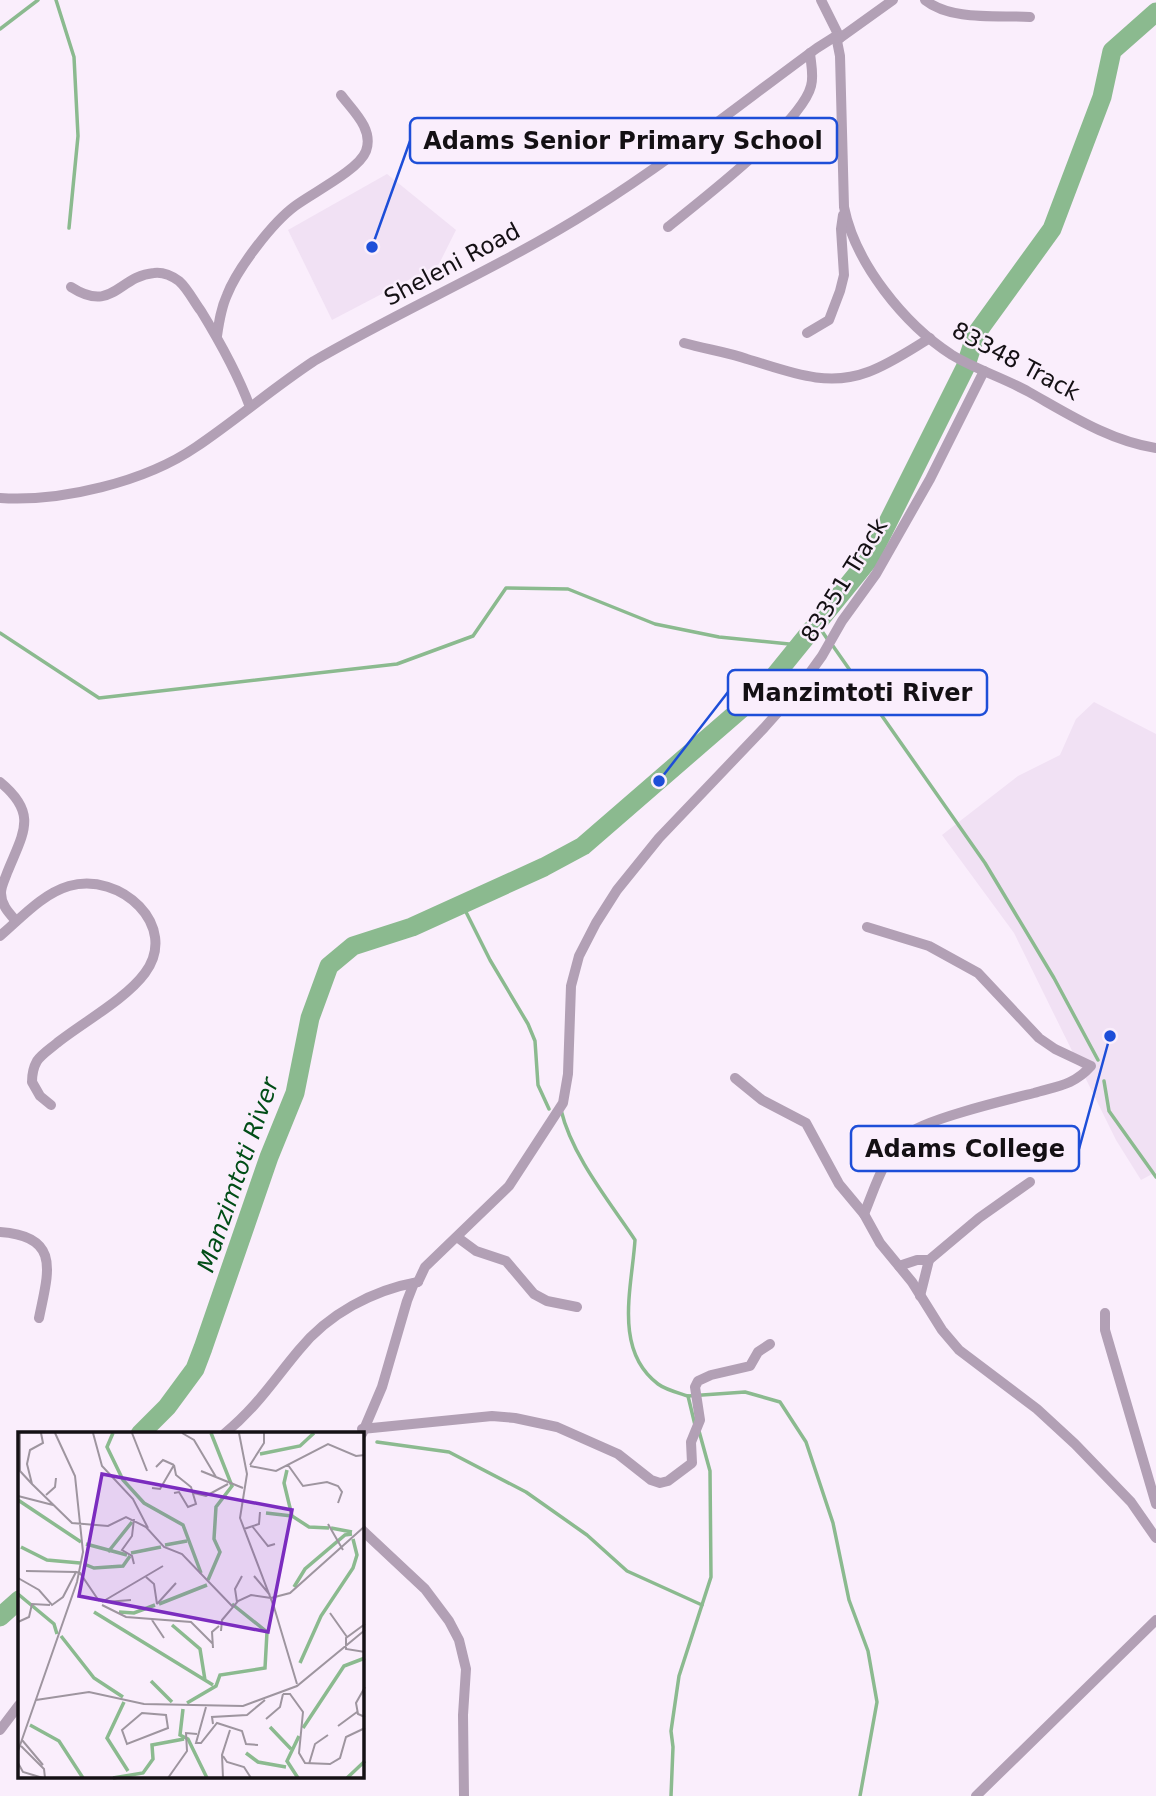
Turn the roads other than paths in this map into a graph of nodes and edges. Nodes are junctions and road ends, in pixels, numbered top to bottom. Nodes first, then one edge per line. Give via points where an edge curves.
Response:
1 (821, 0) edge
2 (893, 0) edge
3 (925, 0) edge
4 (1030, 17) dead end
5 (838, 37) junction
6 (810, 53) junction
7 (341, 95) dead end
8 (844, 206) junction
9 (668, 227) dead end
10 (71, 287) dead end
11 (807, 333) dead end
12 (217, 337) junction
13 (930, 338) junction
14 (684, 343) dead end
15 (984, 371) junction
16 (250, 407) junction
17 (1156, 448) edge
18 (0, 498) edge
19 (0, 782) edge
20 (16, 922) junction
21 (867, 927) dead end
22 (0, 936) edge
23 (734, 1078) dead end
24 (51, 1105) dead end
25 (1030, 1182) dead end
26 (864, 1214) junction
27 (0, 1232) edge
28 (457, 1237) junction
29 (929, 1259) junction
30 (899, 1266) junction
31 (418, 1282) junction
32 (920, 1296) junction
33 (577, 1307) dead end
34 (1105, 1313) dead end
35 (39, 1318) dead end
36 (770, 1344) dead end
37 (226, 1432) edge
38 (362, 1432) edge
39 (1156, 1504) edge
40 (364, 1532) edge
41 (1156, 1538) edge
42 (1156, 1620) edge
43 (18, 1706) edge
44 (0, 1730) edge
45 (464, 1796) edge
46 (976, 1796) edge

1 - 5 street, 83348 Track
2 - 5 street, Sheleni Road
3 - 4 street via 963,15
5 - 6 street, Sheleni Road
5 - 8 street, 83348 Track
6 - 9 street via 811,86 802,106
6 - 16 street, Sheleni Road via 592,210 335,349
7 - 12 street via 364,125 366,153 275,223 227,293
8 - 11 street via 842,283 829,320
8 - 13 street, 83348 Track via 865,265
10 - 12 street via 90,297 104,296 145,275 167,274 180,282
12 - 16 street
13 - 14 street via 867,373 818,379
13 - 15 street, 83348 Track
15 - 17 street, 83348 Track via 1126,442
15 - 28 street, 83351 Track via 876,574 822,656 764,728 659,838 596,923 579,956 571,986 563,1103 509,1186
16 - 18 street, Sheleni Road via 194,449 131,478 61,495
19 - 20 street via 13,792 25,818 22,842 1,892
20 - 22 street
20 - 24 street via 53,893 70,886 101,884 136,902 155,937 154,956 143,976 36,1063 32,1082
21 - 26 street via 929,946 978,974 1039,1038 1091,1066 1074,1082 913,1130 884,1164
23 - 26 street via 762,1100 806,1123 839,1184
25 - 29 street
26 - 30 street
27 - 35 street via 21,1235 45,1251
28 - 31 street, 83351 Track via 425,1267
28 - 33 street via 476,1251 506,1261 534,1294
29 - 30 street
29 - 32 street
30 - 32 street
31 - 37 street via 372,1295 343,1311 299,1349 262,1398
31 - 38 street, 83351 Track via 407,1301 382,1387
32 - 41 street via 959,1350 1075,1444 1131,1502
34 - 39 street via 1105,1330
36 - 38 street via 750,1366 698,1381 700,1420 691,1442 693,1460 665,1482 655,1482 618,1454 556,1427 515,1418 492,1416
40 - 45 street via 425,1590 459,1640 466,1669
42 - 46 street
43 - 44 street

